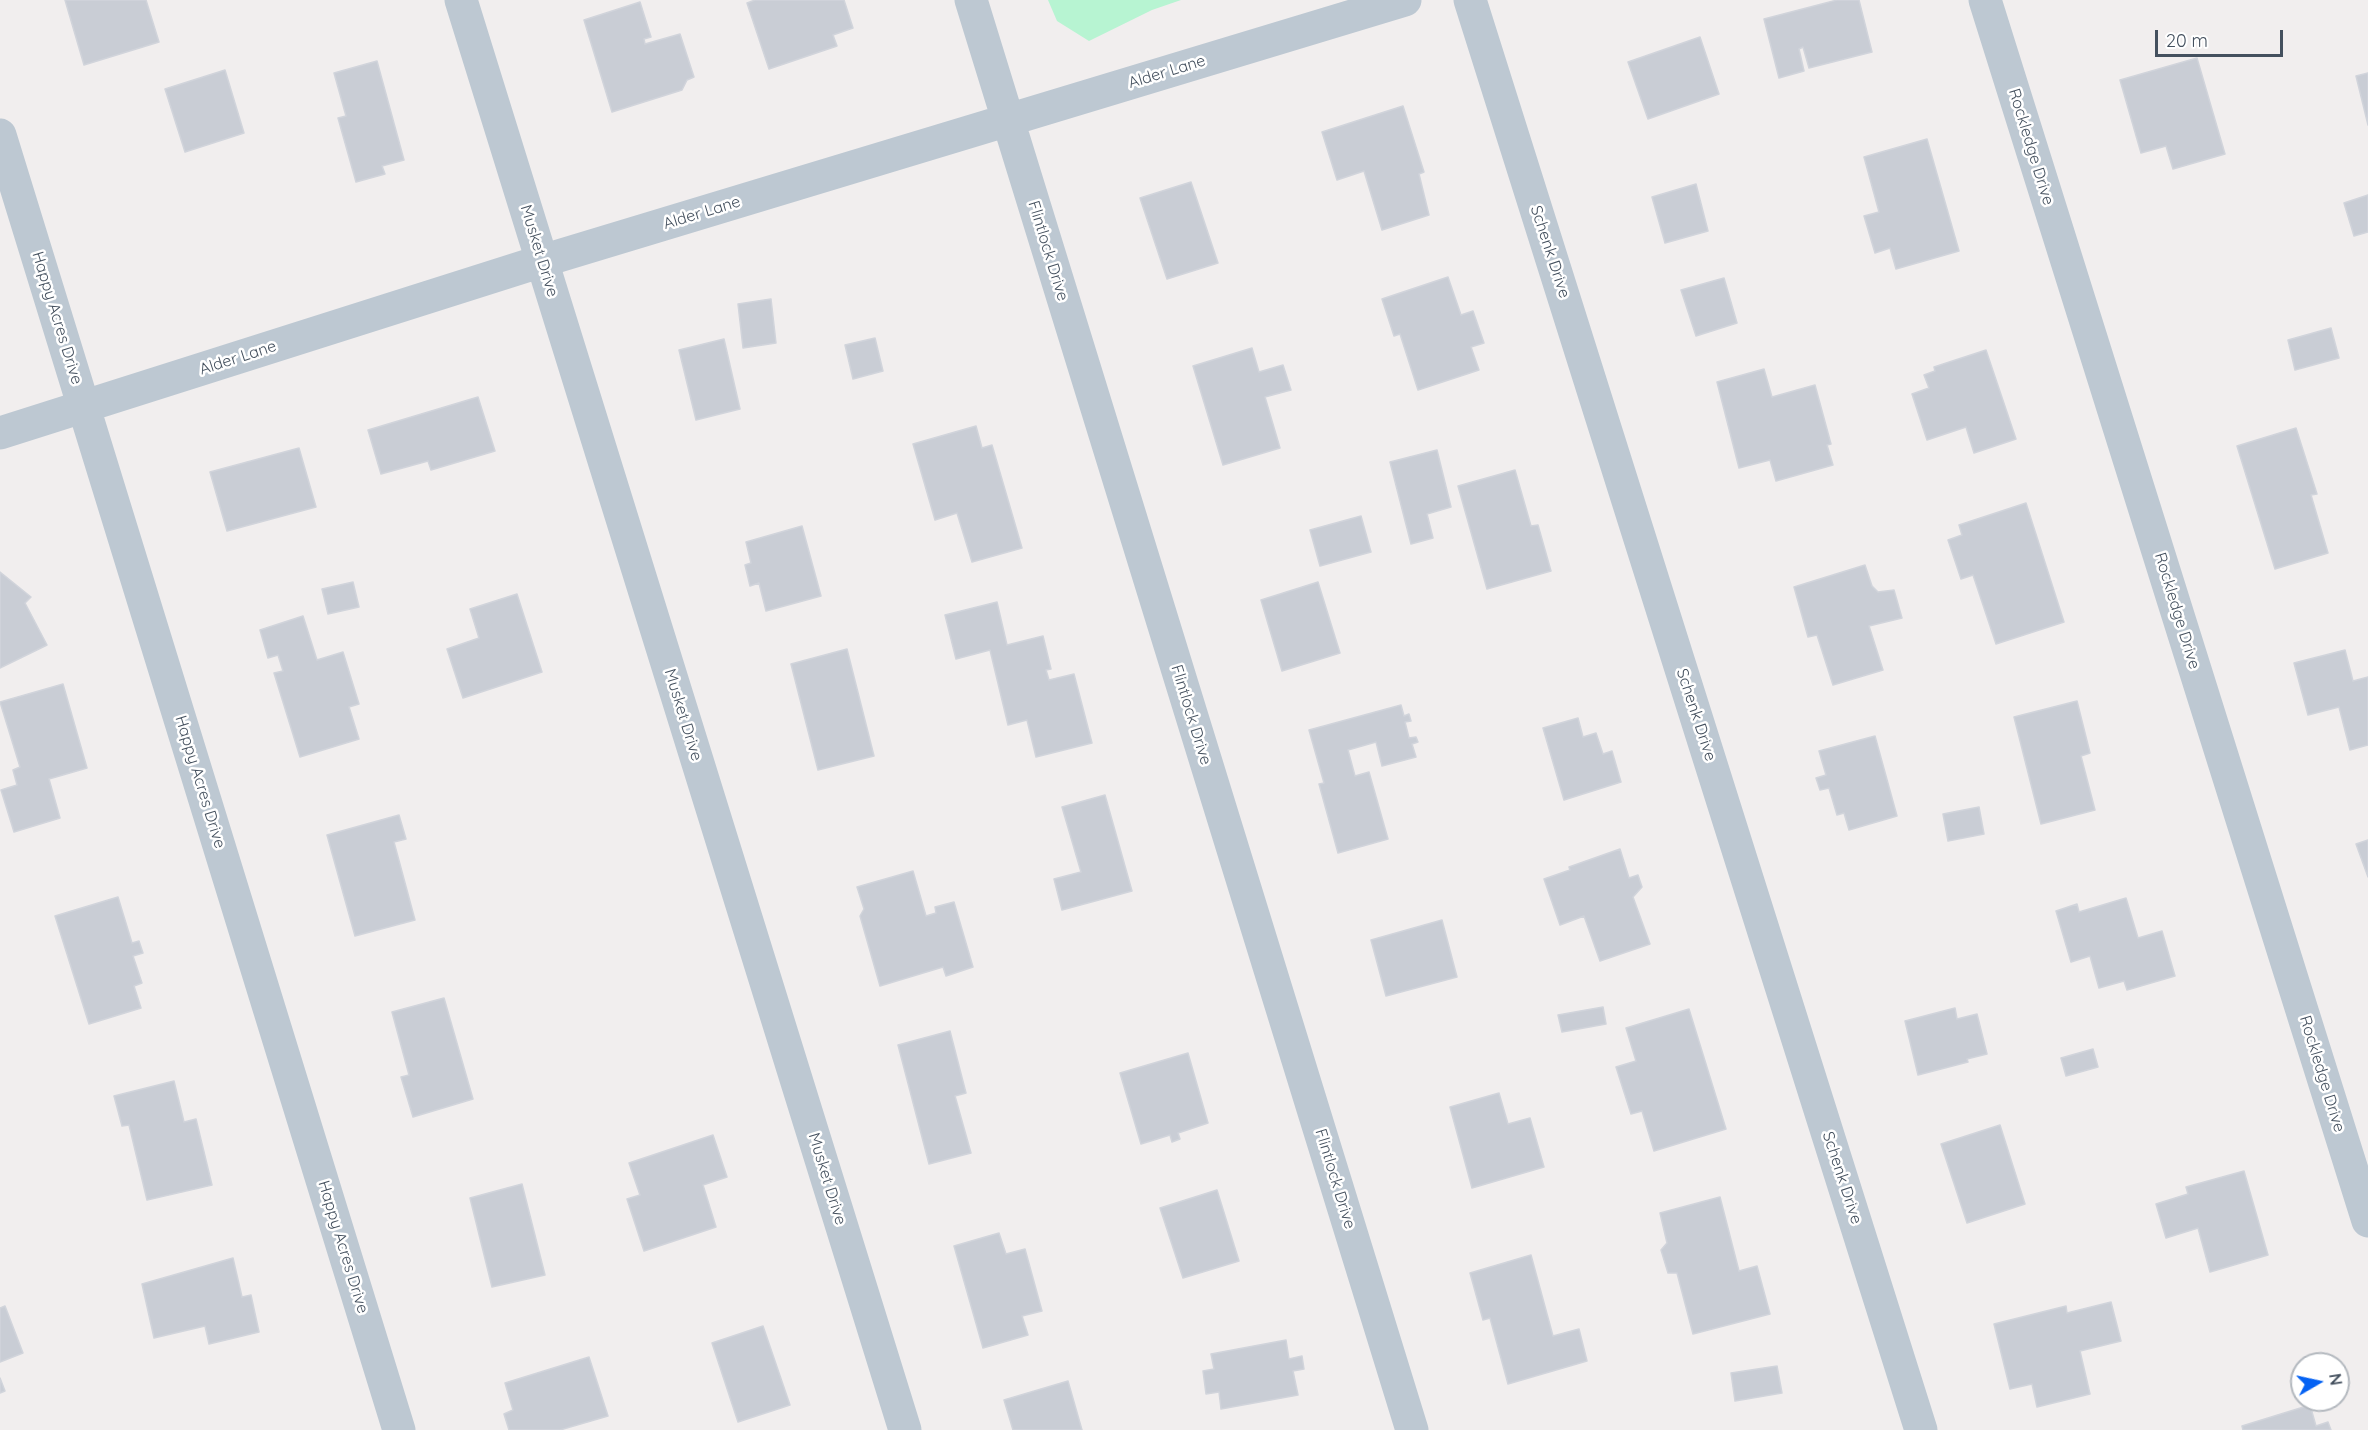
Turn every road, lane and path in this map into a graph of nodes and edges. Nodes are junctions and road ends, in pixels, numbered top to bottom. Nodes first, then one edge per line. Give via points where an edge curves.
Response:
1 (461, 0) edge
2 (970, 0) edge
3 (1406, 0) edge
4 (1470, 0) edge
5 (1985, 0) edge
6 (1007, 121) junction
7 (0, 135) edge
8 (542, 261) junction
9 (85, 407) junction
10 (0, 433) edge
11 (2368, 1221) edge
12 (399, 1430) edge
13 (905, 1430) edge
14 (1412, 1430) edge
15 (1922, 1430) edge

1 - 8 street, Musket Drive
2 - 6 street, Flintlock Drive
3 - 6 street, Alder Lane
4 - 15 street, Schenk Drive
5 - 11 street, Rockledge Drive
6 - 8 street, Alder Lane
6 - 14 street, Flintlock Drive
7 - 9 street, Happy Acres Drive
8 - 9 street, Alder Lane
8 - 13 street, Musket Drive
9 - 10 street, Alder Lane
9 - 12 street, Happy Acres Drive

